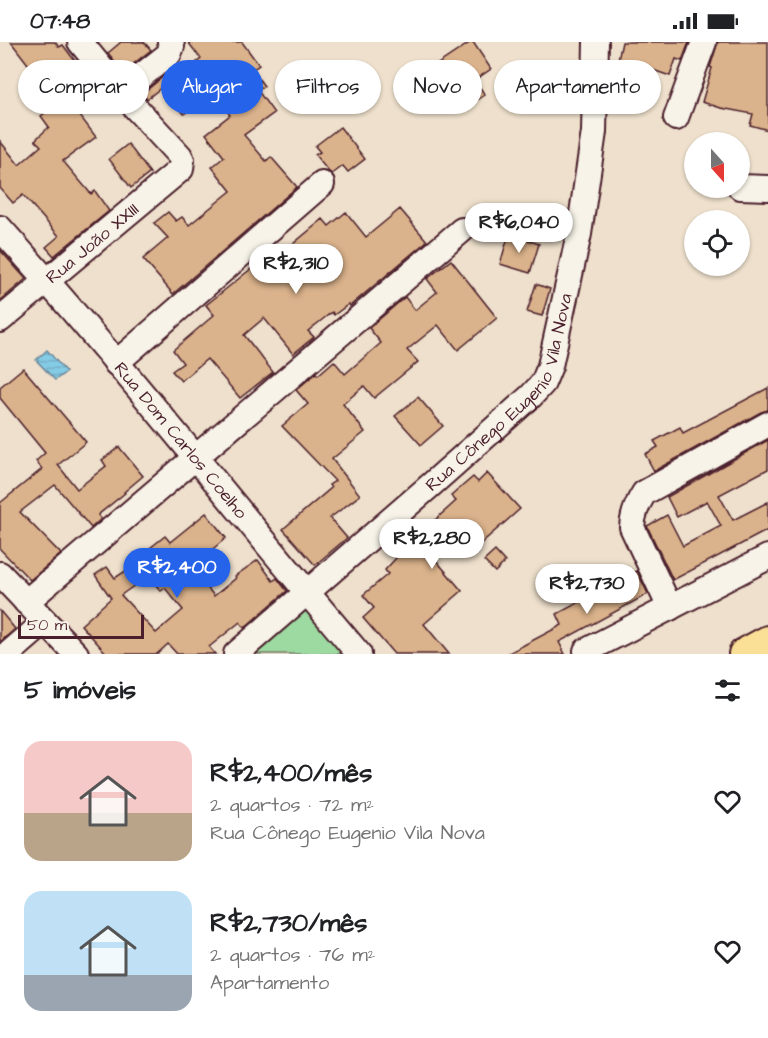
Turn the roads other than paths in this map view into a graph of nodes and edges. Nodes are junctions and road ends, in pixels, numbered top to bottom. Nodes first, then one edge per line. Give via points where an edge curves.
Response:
1 (80, 42) edge
2 (170, 42) edge
3 (596, 42) edge
4 (704, 42) edge
5 (95, 60) edge
6 (149, 70) edge
7 (141, 114) edge
8 (676, 118) dead end
9 (322, 184) dead end
10 (750, 187) edge
11 (768, 188) edge
12 (0, 228) edge
13 (462, 230) dead end
14 (46, 280) junction
15 (0, 320) edge
16 (116, 363) junction
17 (768, 424) edge
18 (196, 457) junction
19 (768, 557) edge
20 (2, 579) edge
21 (307, 592) junction
22 (26, 602) junction
23 (670, 608) junction
24 (45, 622) junction
25 (768, 641) edge
26 (585, 651) dead end
27 (8, 654) edge
28 (76, 654) edge
29 (236, 654) edge
30 (360, 654) edge
31 (744, 654) edge

1 - 5 street
2 - 6 street via 169,54
3 - 21 street, Rua Cônego Eugenio Vila Nova via 594,132 580,223 550,366 543,382
4 - 8 street
7 - 14 street, Rua João XXIII via 180,156 181,169
9 - 16 street
10 - 11 street
12 - 14 street, Rua Dom Carlos Coelho
13 - 18 street
14 - 15 street, Rua João XXIII
14 - 16 street, Rua Dom Carlos Coelho
16 - 18 street, Rua Dom Carlos Coelho
17 - 23 street via 644,493 637,504 632,527
18 - 21 street, Rua Dom Carlos Coelho
18 - 22 street
19 - 23 street
20 - 22 street
21 - 29 street, Rua Cônego Eugenio Vila Nova
21 - 30 street, Rua Dom Carlos Coelho
22 - 24 street
23 - 26 street
24 - 27 street
24 - 28 street
25 - 31 main road

